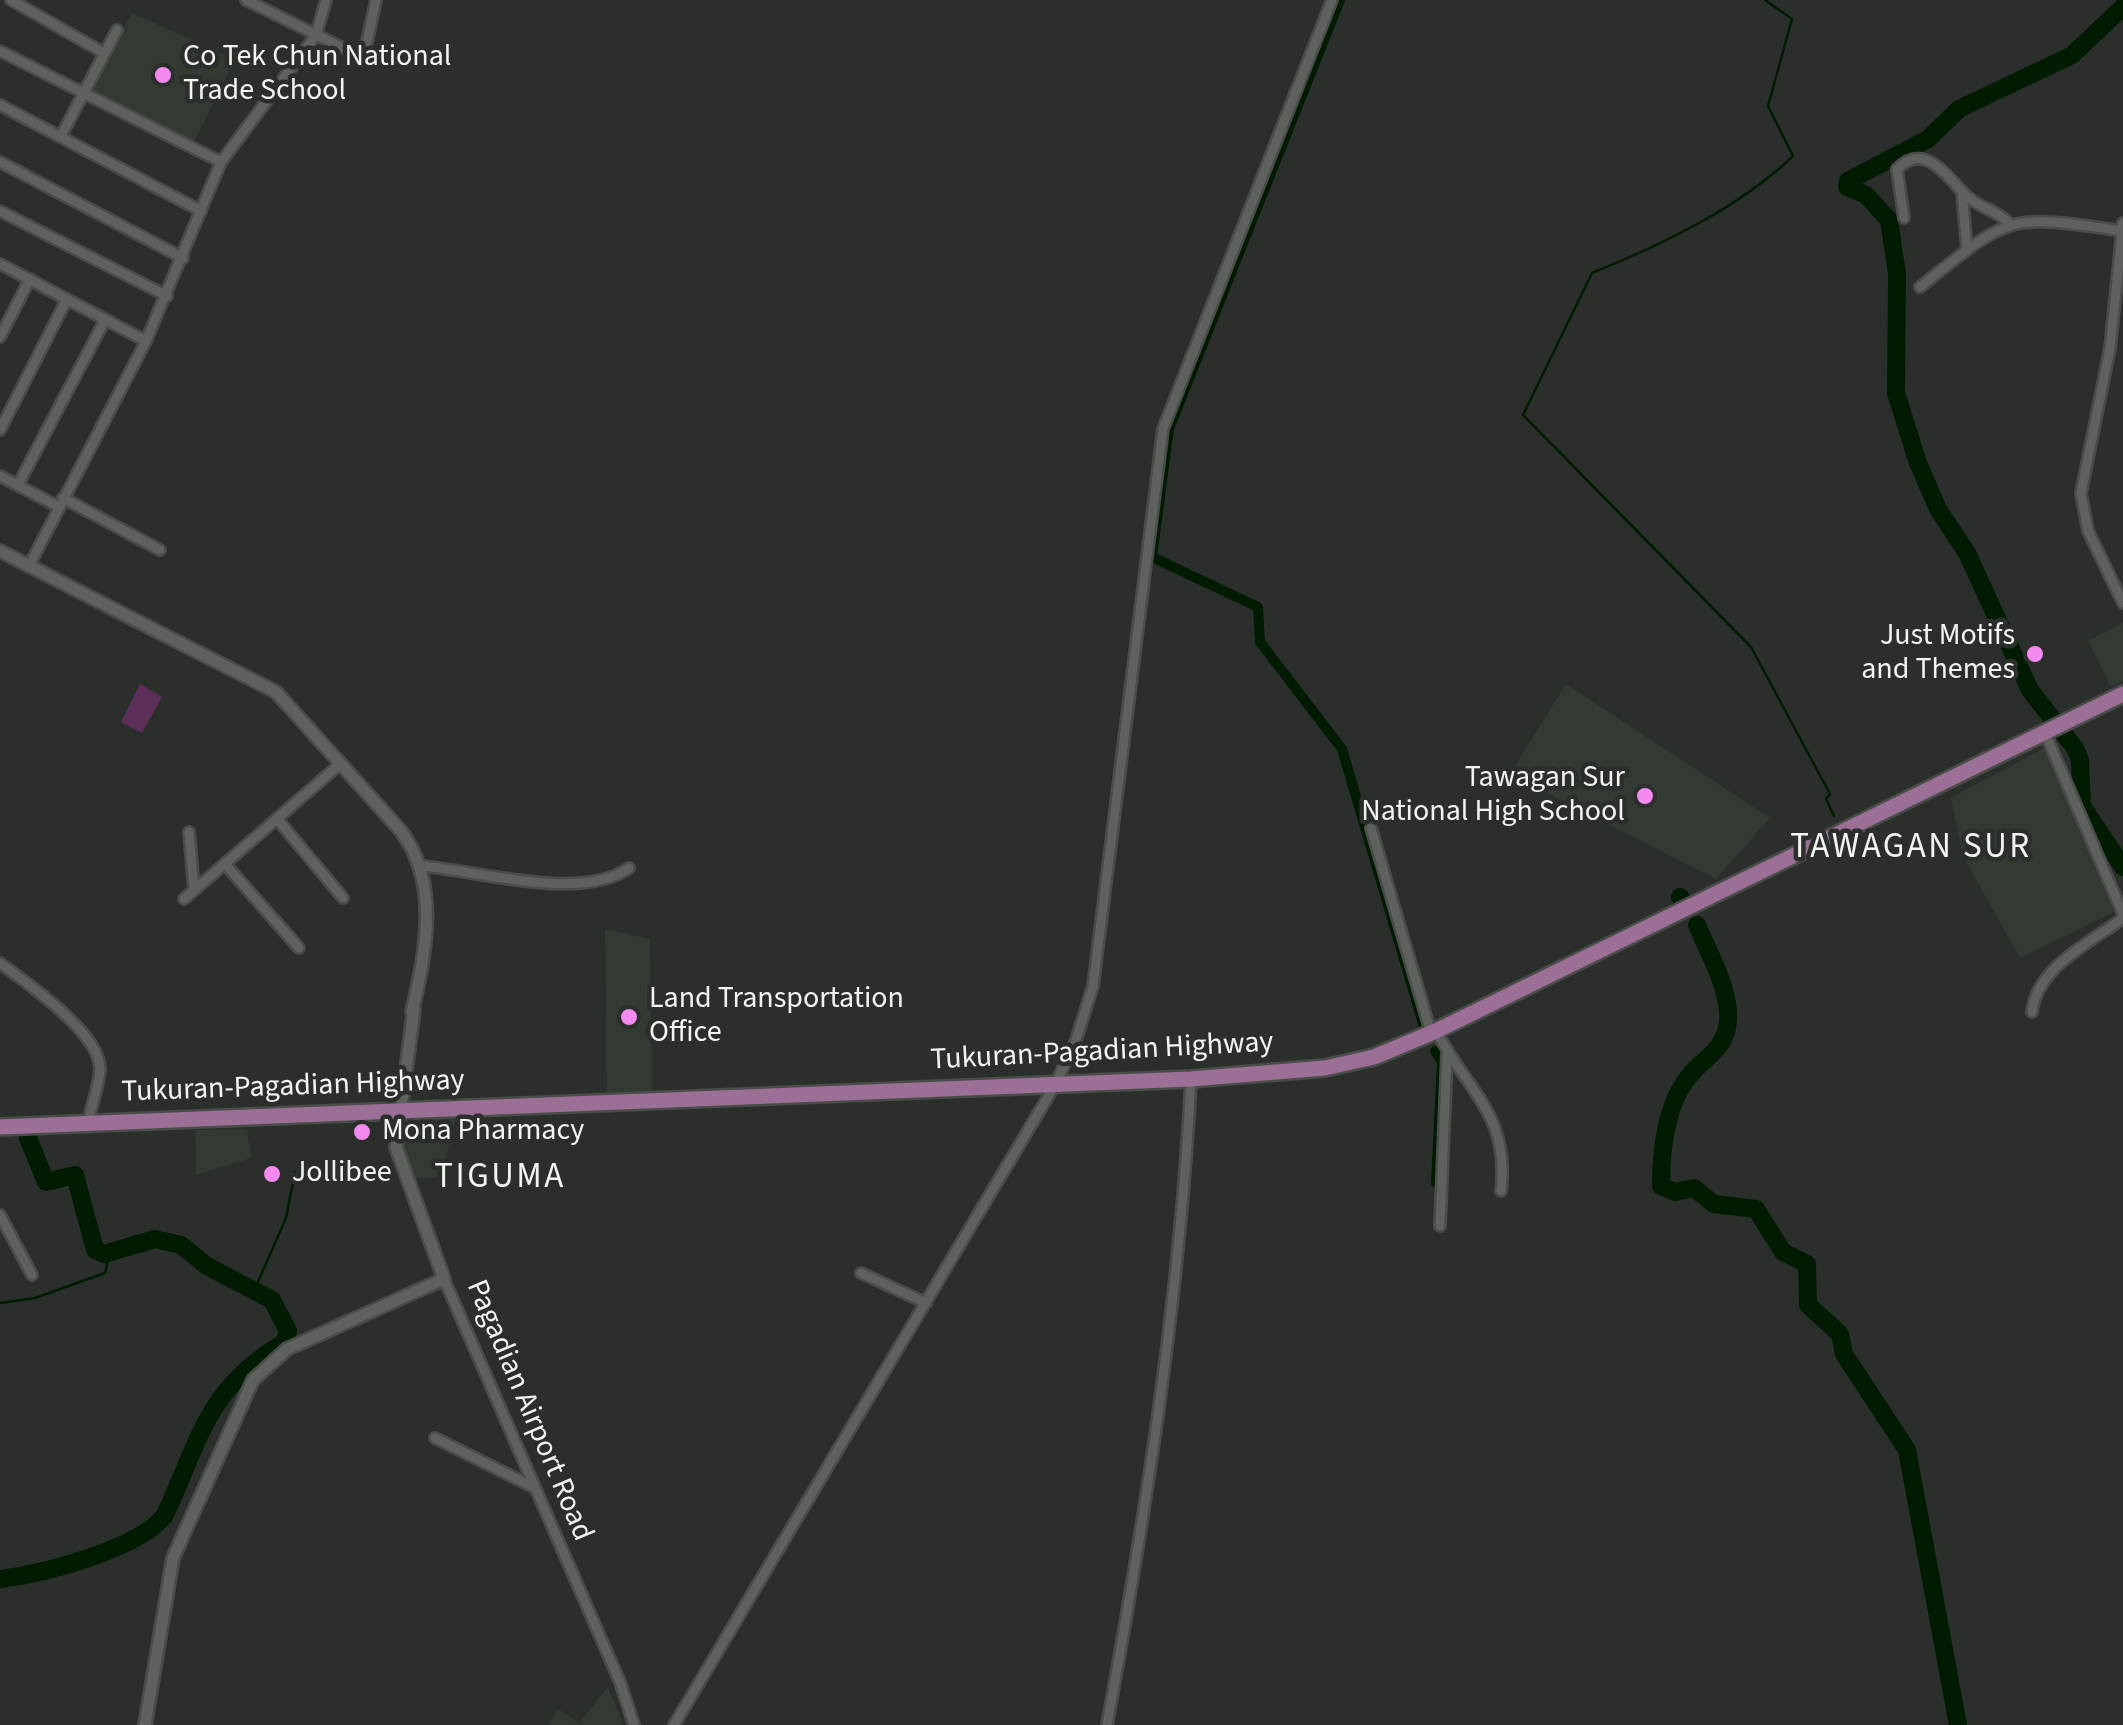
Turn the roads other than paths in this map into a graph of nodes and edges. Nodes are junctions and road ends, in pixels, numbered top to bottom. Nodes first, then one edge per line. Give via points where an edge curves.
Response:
1 (11, 0) edge
2 (280, 0) edge
3 (326, 0) edge
4 (376, 0) edge
5 (1332, 0) edge
6 (251, 1) edge
7 (277, 14) junction
8 (117, 30) dead end
9 (316, 35) junction
10 (0, 51) edge
11 (104, 53) junction
12 (84, 94) junction
13 (0, 105) edge
14 (60, 136) junction
15 (0, 162) edge
16 (221, 162) junction
17 (1962, 191) junction
18 (0, 210) edge
19 (201, 210) junction
20 (1904, 218) dead end
21 (2009, 223) junction
22 (2123, 227) edge
23 (1967, 249) junction
24 (184, 258) junction
25 (0, 264) edge
26 (2121, 270) edge
27 (30, 279) junction
28 (1920, 287) dead end
29 (167, 296) junction
30 (67, 299) junction
31 (105, 320) junction
32 (0, 337) edge
33 (146, 341) junction
34 (2110, 348) junction
35 (2123, 348) edge
36 (0, 430) edge
37 (0, 476) edge
38 (18, 485) junction
39 (61, 503) junction
40 (160, 550) dead end
41 (0, 551) edge
42 (29, 566) junction
43 (2123, 602) edge
44 (2123, 694) edge
45 (2049, 731) junction
46 (339, 765) junction
47 (278, 820) junction
48 (1371, 828) dead end
49 (189, 832) dead end
50 (225, 864) junction
51 (422, 866) junction
52 (628, 868) dead end
53 (194, 890) junction
54 (184, 898) dead end
55 (343, 898) dead end
56 (2123, 916) edge
57 (299, 948) dead end
58 (0, 963) edge
59 (2032, 1012) dead end
60 (1434, 1032) junction
61 (1447, 1052) junction
62 (1191, 1079) junction
63 (1055, 1085) junction
64 (399, 1104) junction
65 (88, 1123) junction
66 (0, 1128) edge
67 (1502, 1191) dead end
68 (0, 1214) edge
69 (1440, 1226) dead end
70 (861, 1273) dead end
71 (32, 1276) dead end
72 (444, 1279) junction
73 (926, 1303) junction
74 (435, 1438) dead end
75 (533, 1487) junction
76 (145, 1725) edge
77 (634, 1725) edge
78 (674, 1725) edge
79 (1107, 1725) edge

1 - 11 street
2 - 7 street
3 - 9 street
4 - 9 street via 360,51
5 - 63 street via 1163,429 1092,986
6 - 7 street
7 - 9 street
8 - 11 street
9 - 16 street
10 - 12 street
11 - 12 street
12 - 14 street
12 - 16 street
13 - 14 street
14 - 19 street
15 - 24 street
16 - 19 street
17 - 20 street via 1936,163 1906,161 1896,176
17 - 21 street
17 - 23 street
18 - 29 street
19 - 24 street
21 - 22 street via 2037,218
21 - 23 street
22 - 26 street
23 - 28 street
24 - 29 street
25 - 27 street
26 - 34 street
27 - 30 street
27 - 32 street
29 - 33 street
30 - 31 street
30 - 36 street
31 - 33 street
31 - 38 street
33 - 39 street
34 - 35 street
34 - 43 street via 2081,493 2088,531
37 - 38 street
38 - 39 street
39 - 40 street
39 - 42 street
41 - 42 street
42 - 46 street via 276,692
44 - 45 highway, Tukuran-Pagadian Highway
45 - 56 street
45 - 60 highway, Tukuran-Pagadian Highway
46 - 47 street
46 - 51 street via 400,831
47 - 50 street
47 - 55 street
48 - 60 street
49 - 53 street
50 - 53 street
50 - 57 street
51 - 52 street via 577,884 606,882
51 - 64 street, Pagadian Airport Road via 425,932
53 - 54 street
56 - 59 street via 2060,964 2036,995
58 - 65 street via 71,1020 97,1054
60 - 61 street
60 - 62 highway, Tukuran-Pagadian Highway via 1325,1068
61 - 67 street via 1502,1137
61 - 69 street
62 - 63 highway, Tukuran-Pagadian Highway
62 - 79 street via 1150,1476
63 - 64 highway, Tukuran-Pagadian Highway
63 - 73 street
64 - 65 highway, Tukuran-Pagadian Highway
64 - 72 street, Pagadian Airport Road via 397,1154
65 - 66 highway, Tukuran-Pagadian Highway
68 - 71 street
70 - 73 street
72 - 75 street, Pagadian Airport Road
72 - 76 street via 287,1348 253,1380 173,1558
73 - 78 street
74 - 75 street
75 - 77 street, Pagadian Airport Road

